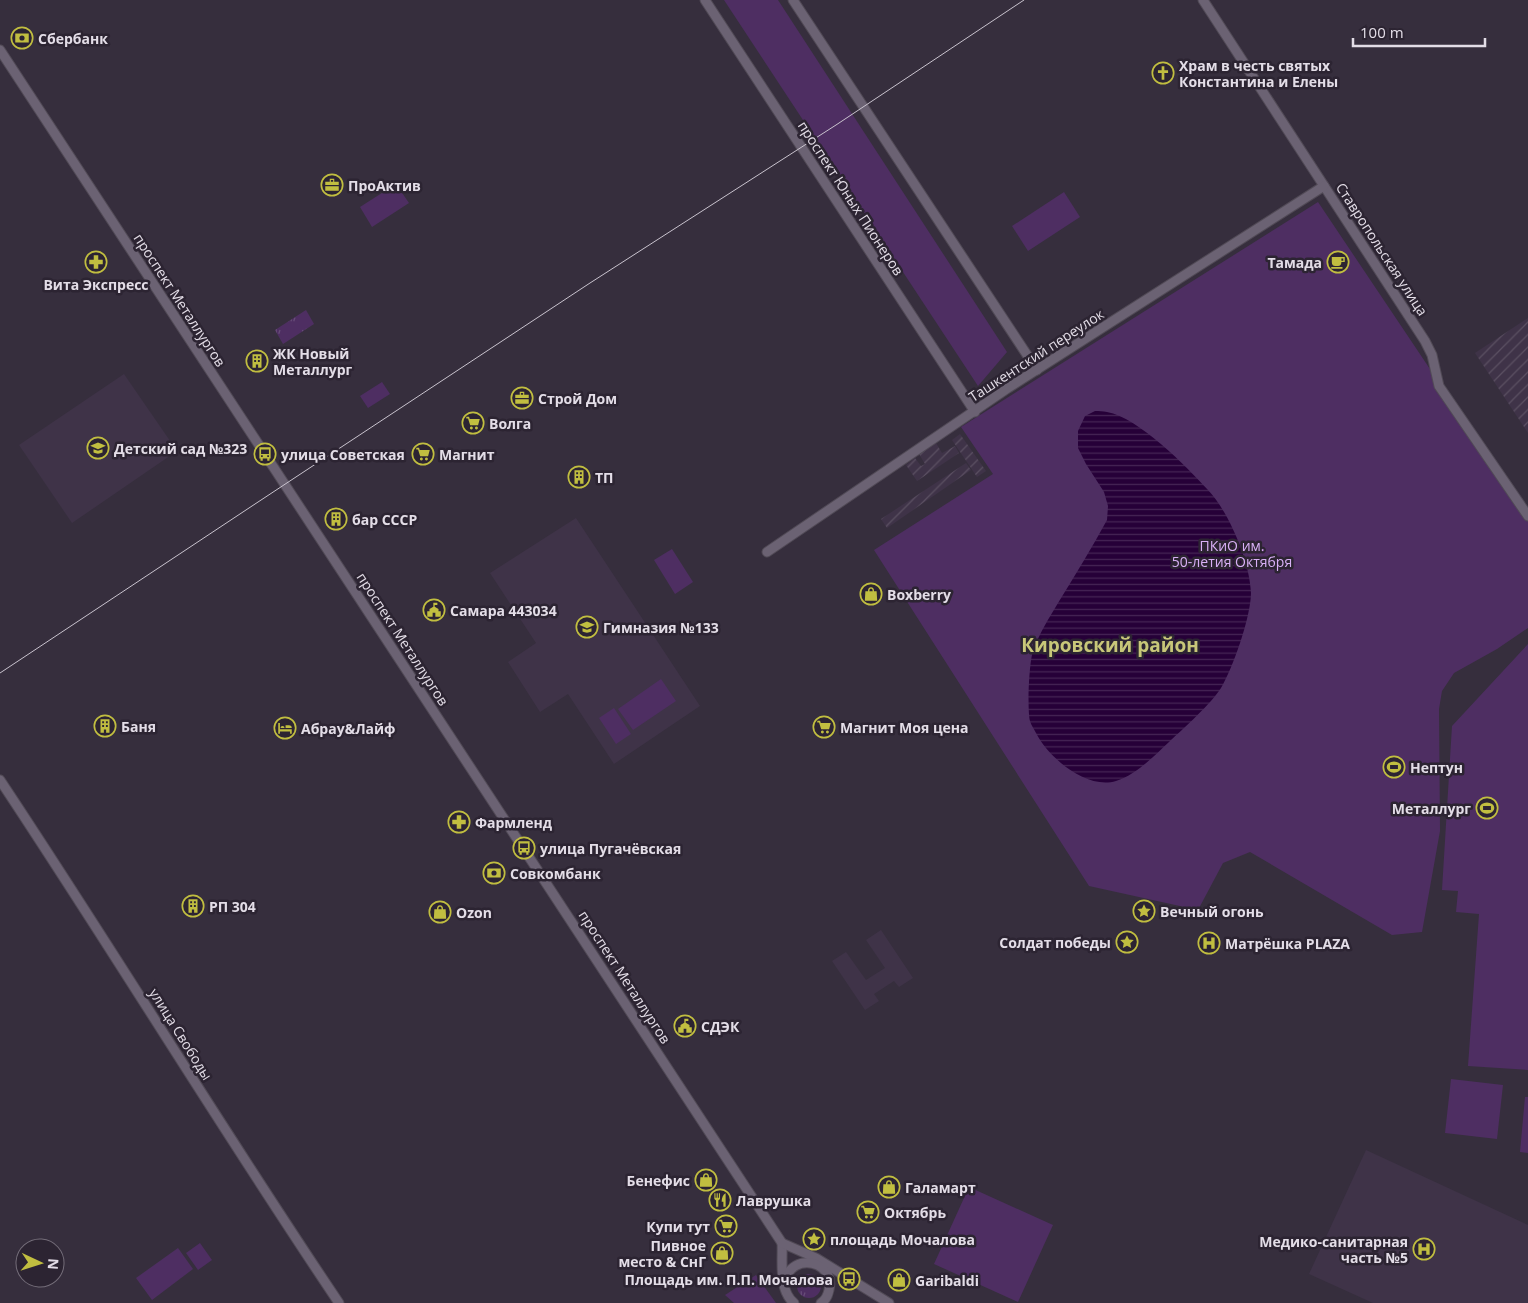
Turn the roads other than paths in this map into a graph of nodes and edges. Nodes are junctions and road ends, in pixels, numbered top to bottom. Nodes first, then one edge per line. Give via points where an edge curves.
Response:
1 (705, 0) edge
2 (793, 0) edge
3 (1203, 0) edge
4 (0, 50) edge
5 (1324, 186) junction
6 (1037, 370) junction
7 (975, 412) junction
8 (1528, 516) edge
9 (767, 552) dead end
10 (0, 780) edge
11 (782, 1243) junction
12 (818, 1263) junction
13 (786, 1292) junction
14 (339, 1303) edge
15 (794, 1303) edge
16 (821, 1303) edge
17 (890, 1303) edge

1 - 7 street, проспект Юных Пионеров
2 - 6 street
3 - 5 street, Ставропольская улица
4 - 11 street, проспект Металлургов
5 - 6 street, Ташкентский переулок
5 - 8 street, Ставропольская улица via 1425,341 1432,355 1439,386
6 - 7 street, Ташкентский переулок
7 - 9 street, Ташкентский переулок
10 - 14 street, улица Свободы
11 - 12 street
11 - 13 street
12 - 13 street via 801,1263 789,1272
12 - 16 street via 828,1274 830,1286
12 - 17 street
13 - 15 street

